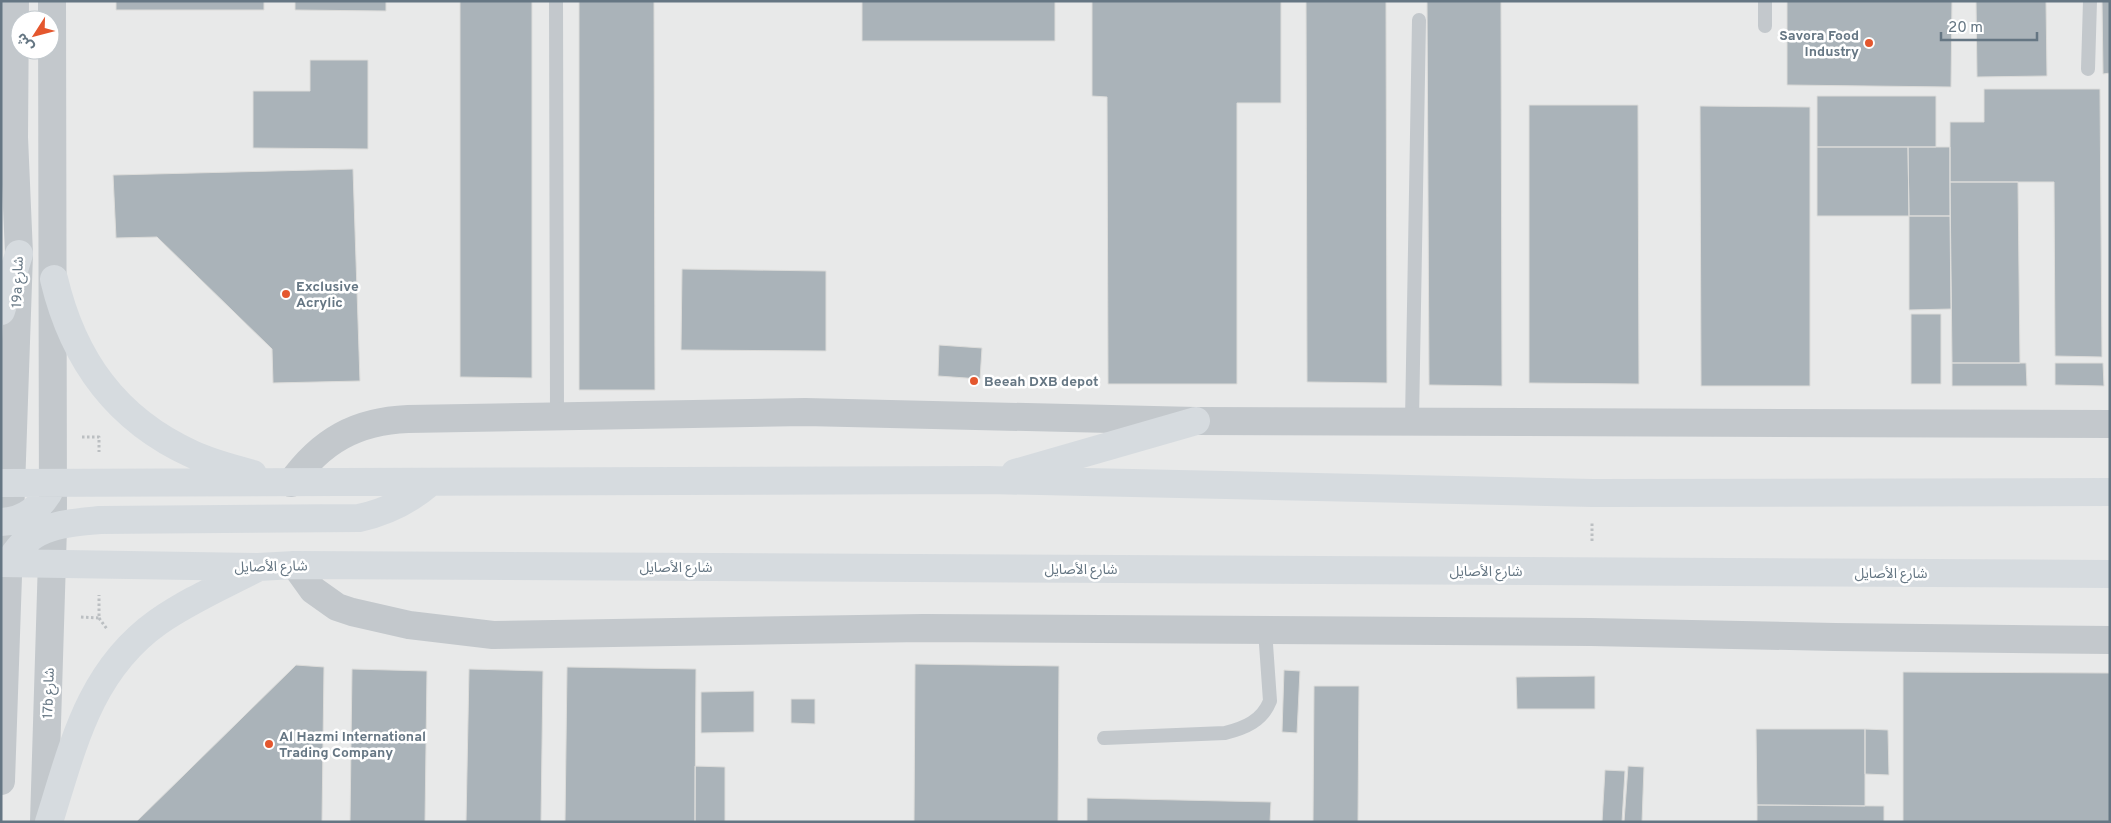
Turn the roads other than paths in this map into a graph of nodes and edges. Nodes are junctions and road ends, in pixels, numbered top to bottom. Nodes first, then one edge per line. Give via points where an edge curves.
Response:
1 (15, 1) edge
2 (52, 1) edge
3 (556, 1) edge
4 (1765, 1) edge
5 (2090, 1) edge
6 (1419, 20) dead end
7 (1765, 26) dead end
8 (8, 49) edge
9 (2088, 69) dead end
10 (8, 170) edge
11 (19, 254) junction
12 (54, 279) junction
13 (1, 311) edge
14 (557, 416) junction
15 (1196, 421) junction
16 (1412, 421) junction
17 (2110, 424) edge
18 (988, 480) junction
19 (431, 482) junction
20 (6, 483) edge
21 (286, 483) junction
22 (53, 484) junction
23 (2110, 492) edge
24 (5, 522) edge
25 (53, 527) junction
26 (5, 563) edge
27 (53, 563) junction
28 (295, 565) junction
29 (258, 567) junction
30 (2110, 574) edge
31 (1265, 630) junction
32 (2110, 640) edge
33 (1104, 738) dead end
34 (1, 781) edge
35 (44, 822) edge
36 (49, 822) edge

1 - 8 street, 19a شارع
2 - 12 street
3 - 14 lane
4 - 7 lane
5 - 9 lane
6 - 16 lane
8 - 10 street, 19a شارع
10 - 11 street, 19a شارع
11 - 13 main road
11 - 20 street, 19a شارع
12 - 21 main road via 60,306 82,357 116,401 165,440 192,454
12 - 22 street
14 - 15 street via 805,412
14 - 21 street via 408,419 369,424 350,431 316,452
15 - 16 street
15 - 18 main road
16 - 17 street
18 - 19 main road
18 - 23 main road via 1593,493
19 - 21 main road
19 - 25 main road via 398,506 359,518 100,520
20 - 22 main road
20 - 24 street, 19a شارع
21 - 22 main road
22 - 24 main road via 40,505 21,518
22 - 25 street
24 - 26 street, 19a شارع
25 - 26 main road via 21,543
25 - 27 street
26 - 27 main road, شارع الأصايل
26 - 34 street
27 - 29 main road, شارع الأصايل
27 - 35 street, 17b شارع
28 - 29 main road, شارع الأصايل
28 - 30 main road, شارع الأصايل
28 - 31 street via 313,590 337,607 408,625 493,635 924,628
29 - 36 main road via 176,610 124,651 108,671 82,718
31 - 32 street
31 - 33 lane via 1270,701 1254,722 1225,733

